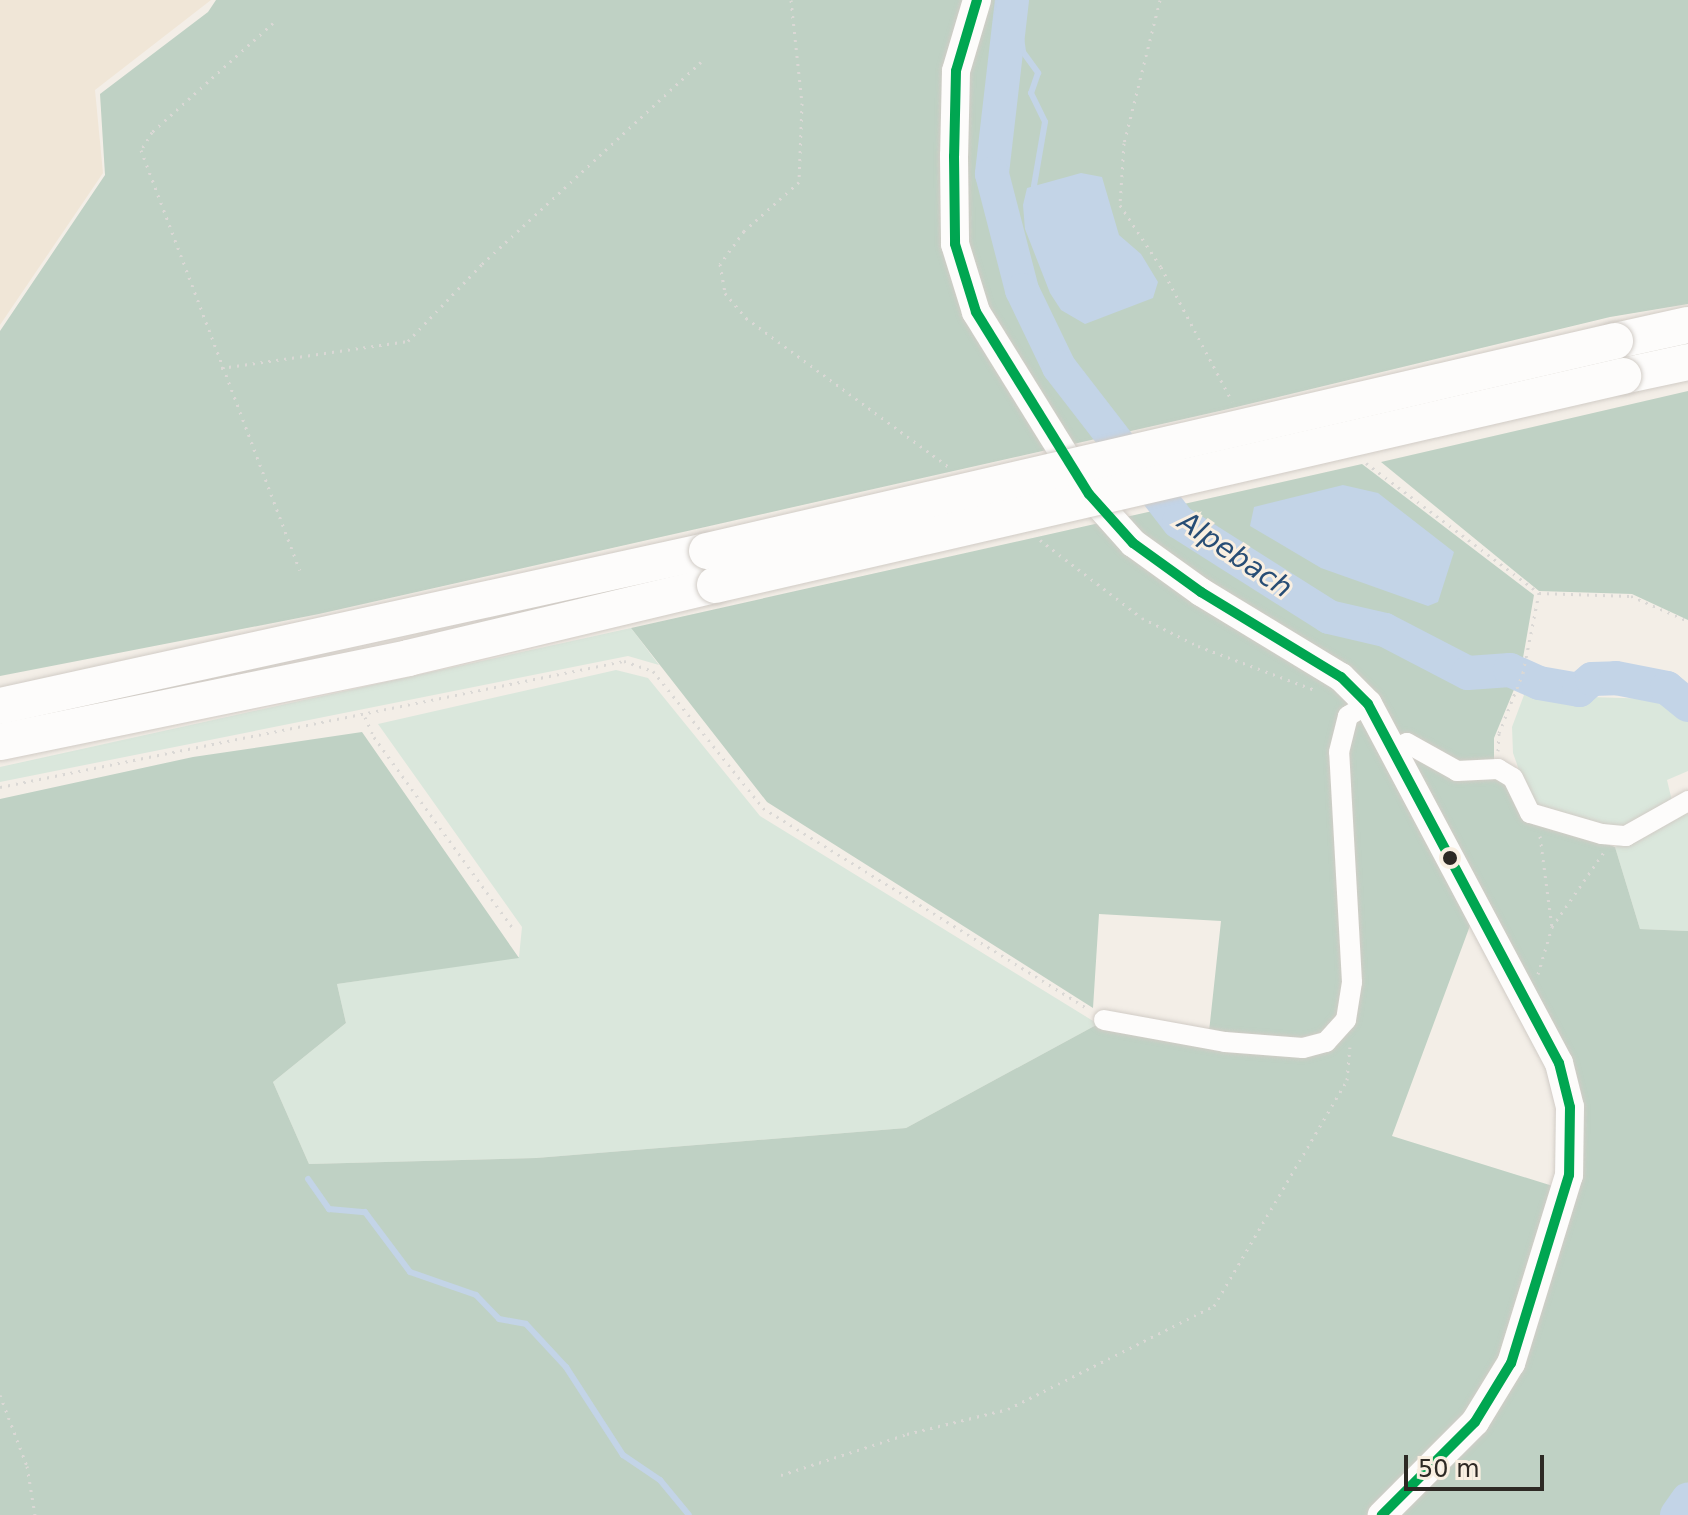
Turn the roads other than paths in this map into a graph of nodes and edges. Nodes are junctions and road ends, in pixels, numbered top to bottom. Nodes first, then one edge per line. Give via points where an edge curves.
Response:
1 (977, 0) edge
2 (1688, 325) edge
3 (1688, 362) edge
4 (711, 568) junction
5 (1368, 704) junction
6 (0, 706) edge
7 (0, 742) edge
8 (1394, 749) junction
9 (1688, 801) edge
10 (1104, 1020) road end
11 (1382, 1515) edge

1 - 5 main road via 956,71 954,156 955,244 976,312 1089,494 1133,543 1201,592 1341,677
2 - 4 highway, bridge
3 - 4 highway, bridge
4 - 6 highway
4 - 7 highway via 408,658
5 - 8 main road
5 - 10 street via 1348,716 1339,752 1352,982 1346,1020 1326,1042 1303,1048 1225,1042
8 - 9 street via 1407,743 1457,771 1498,769 1513,778 1530,813 1566,827 1626,836
8 - 11 main road via 1559,1063 1570,1107 1569,1175 1511,1363 1475,1422

